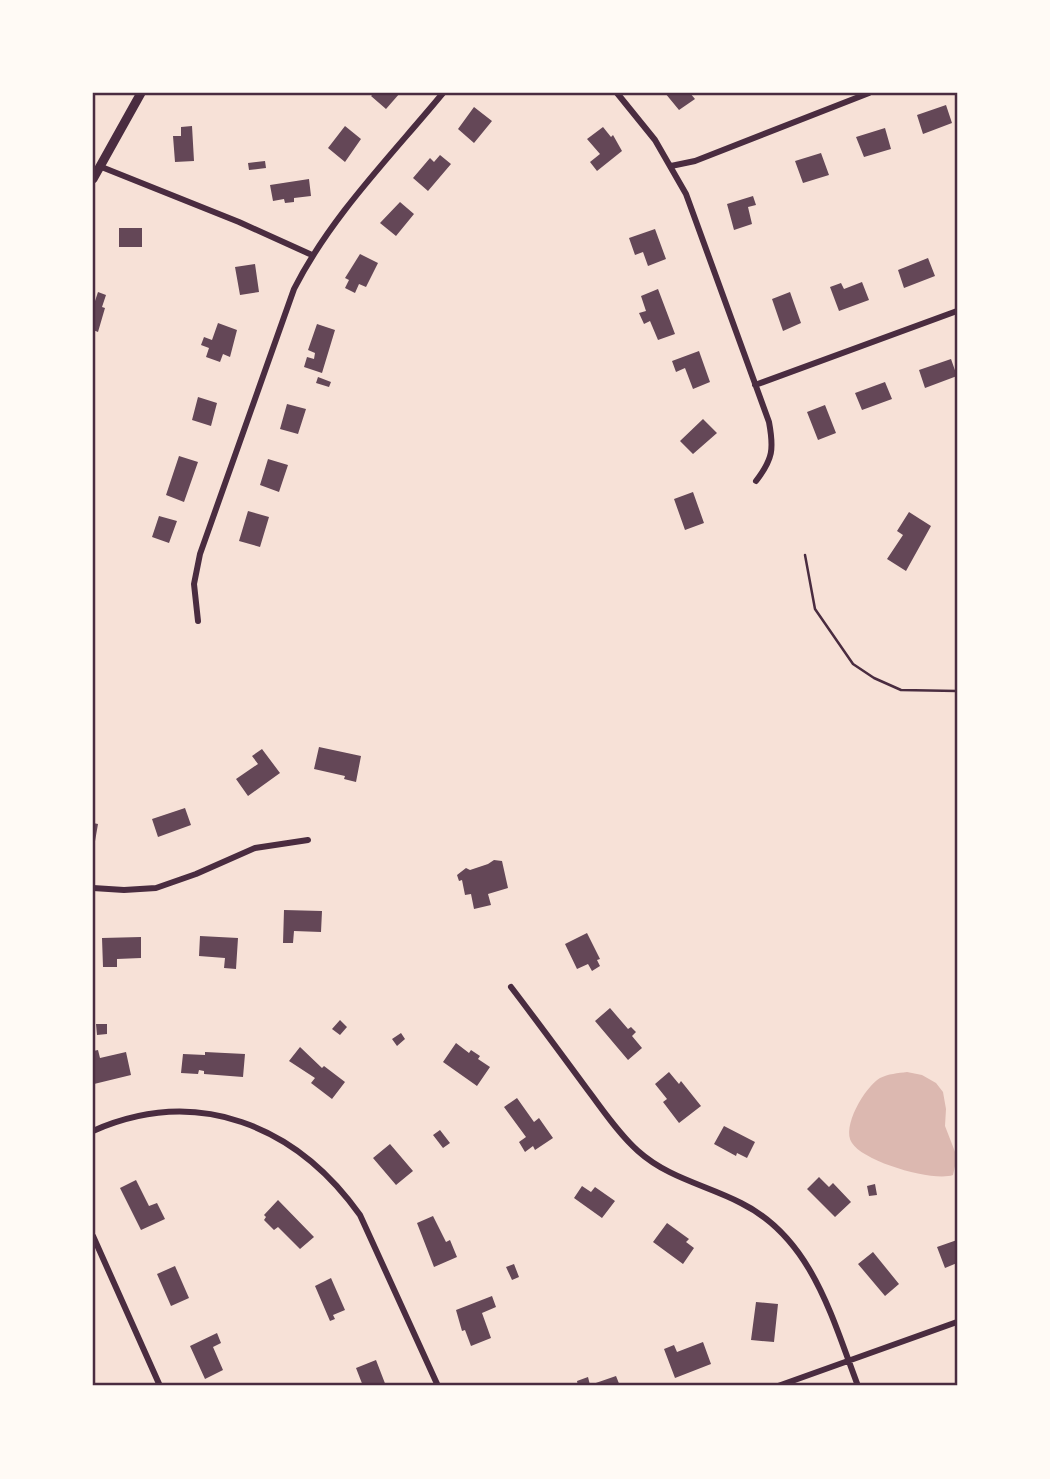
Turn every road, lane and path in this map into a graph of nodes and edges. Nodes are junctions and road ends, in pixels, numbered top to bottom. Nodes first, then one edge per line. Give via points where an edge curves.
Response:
1 (141, 93) edge
2 (443, 93) edge
3 (617, 93) edge
4 (869, 93) edge
5 (99, 166) junction
6 (671, 166) junction
7 (93, 179) edge
8 (312, 255) junction
9 (957, 311) edge
10 (755, 385) junction
11 (756, 481) dead end
12 (805, 555) dead end
13 (198, 621) dead end
14 (957, 691) edge
15 (308, 840) dead end
16 (93, 888) edge
17 (511, 987) dead end
18 (93, 1131) edge
19 (93, 1236) edge
20 (957, 1322) edge
21 (848, 1361) junction
22 (160, 1386) edge
23 (438, 1386) edge
24 (778, 1386) edge
25 (858, 1386) edge

1 - 5 main road
2 - 8 street
3 - 6 street
4 - 6 street via 695,161
5 - 7 main road
5 - 8 street
6 - 10 street via 686,194
8 - 13 street via 288,303 200,554 194,584
9 - 10 street
10 - 11 street via 769,422 772,453
12 - 14 path via 815,609 853,664 901,690
15 - 16 street via 255,848 156,888
17 - 21 street via 636,1150 671,1175 746,1206 789,1240 813,1276
18 - 23 street via 153,1113 204,1113 254,1126 298,1150 344,1192 360,1215
19 - 22 street
20 - 21 street
21 - 24 street
21 - 25 street

